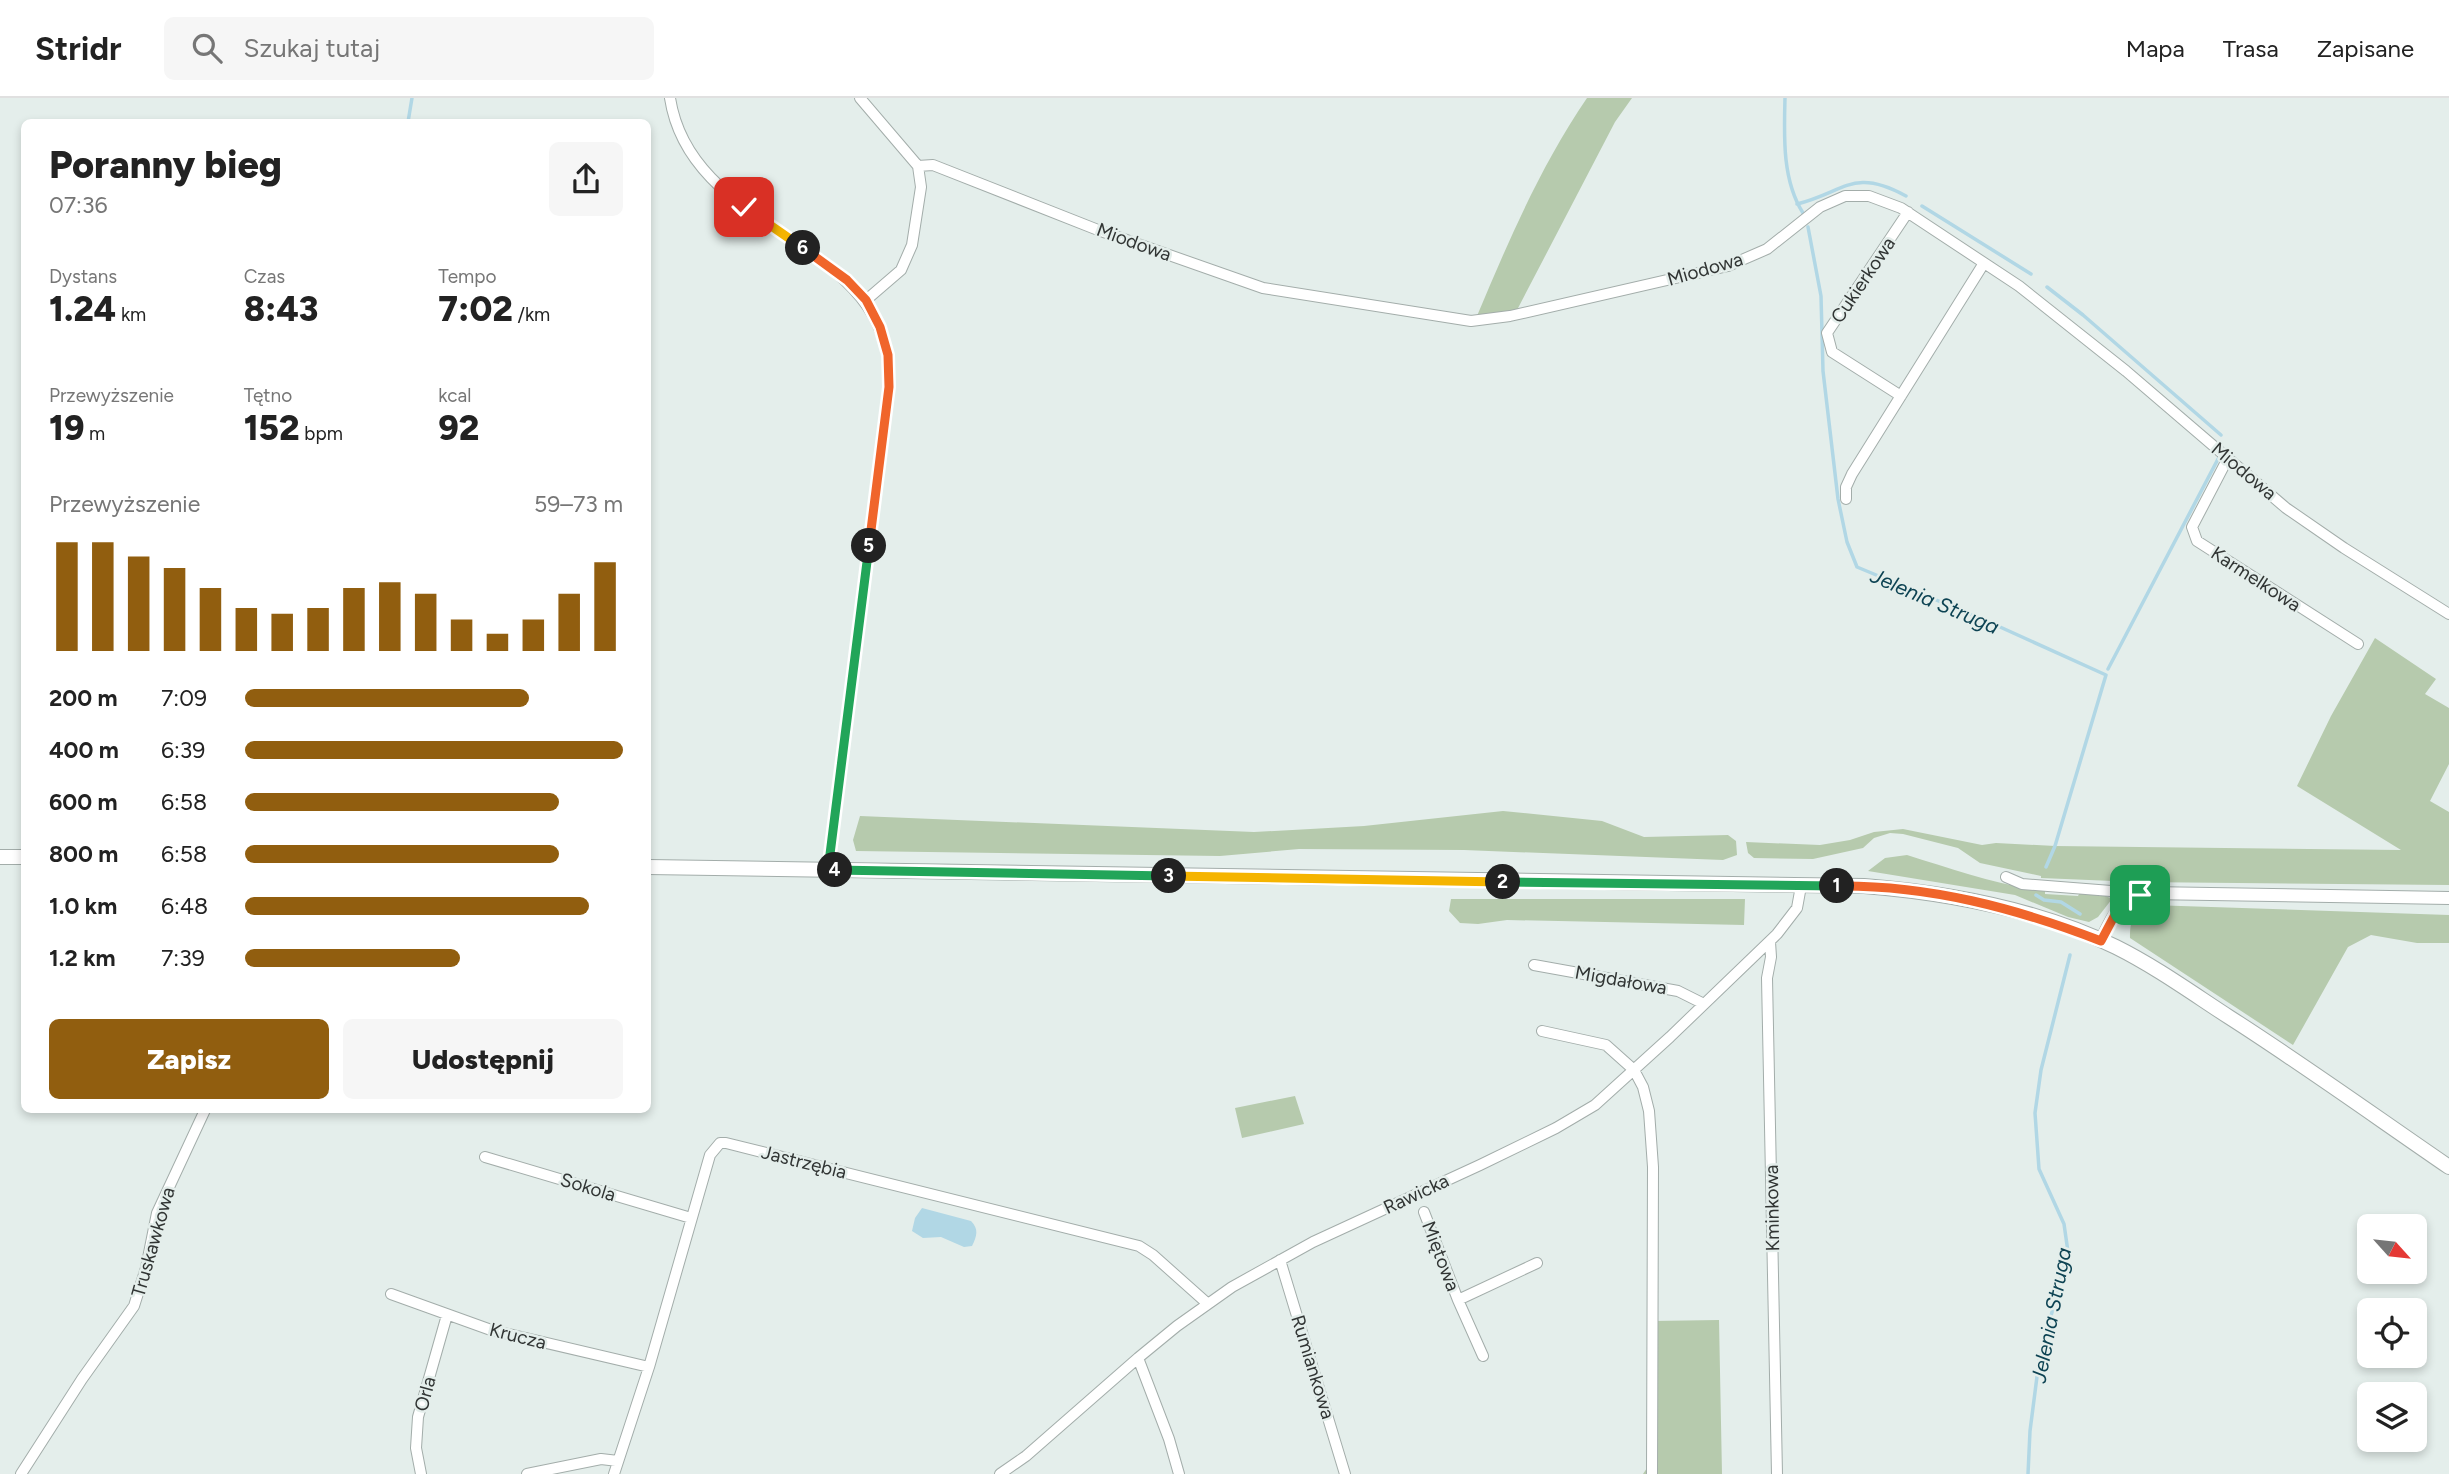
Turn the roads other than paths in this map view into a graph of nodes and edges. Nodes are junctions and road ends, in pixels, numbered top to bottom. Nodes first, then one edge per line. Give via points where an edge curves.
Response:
1 (670, 98) edge
2 (860, 98) edge
3 (918, 166) junction
4 (1908, 212) junction
5 (1984, 263) junction
6 (866, 300) junction
7 (1901, 396) junction
8 (2228, 458) junction
9 (1846, 499) dead end
10 (2449, 614) edge
11 (2358, 644) dead end
12 (0, 857) edge
13 (21, 857) edge
14 (651, 867) edge
15 (828, 870) junction
16 (2006, 877) dead end
17 (1801, 887) junction
18 (2449, 898) edge
19 (2125, 903) junction
20 (2101, 941) junction
21 (1770, 942) junction
22 (1534, 965) dead end
23 (1704, 1004) junction
24 (1542, 1031) dead end
25 (1634, 1070) junction
26 (204, 1113) edge
27 (485, 1157) dead end
28 (2449, 1167) edge
29 (1424, 1212) dead end
30 (691, 1218) junction
31 (1280, 1260) junction
32 (1537, 1263) dead end
33 (391, 1294) dead end
34 (1458, 1300) junction
35 (1208, 1304) junction
36 (447, 1315) junction
37 (1483, 1356) dead end
38 (1138, 1358) junction
39 (649, 1367) junction
40 (618, 1461) junction
41 (21, 1474) edge
42 (421, 1474) edge
43 (527, 1474) edge
44 (614, 1474) edge
45 (1000, 1474) edge
46 (1179, 1474) edge
47 (1345, 1474) edge
48 (1652, 1474) edge
49 (1777, 1474) edge

1 - 6 street via 684,143 708,177 847,280
2 - 3 street
3 - 4 street, Miodowa via 933,165 1264,288 1471,321 1728,266 1767,249 1820,208 1845,196 1870,196
3 - 6 street via 921,187 908,256 894,278
4 - 5 street, Miodowa
4 - 7 street, Cukierkowa via 1827,333 1832,352
5 - 7 street
5 - 8 street, Miodowa via 2116,363
6 - 15 street via 888,355 889,387
7 - 9 street via 1852,474
8 - 10 street, Miodowa via 2344,548
8 - 11 street, Karmelkowa via 2192,527 2197,541
12 - 13 main road
14 - 15 main road
15 - 17 main road
16 - 19 street via 2022,884 2111,891
17 - 20 main road via 1864,886 1946,895 2027,915
17 - 21 street, Rawicka via 1793,916
18 - 19 street via 2164,892 2140,895
19 - 20 street
20 - 28 main road via 2173,980 2258,1035
21 - 23 street, Rawicka
21 - 49 street, Kminkowa
22 - 23 street, Migdałowa via 1678,991
23 - 25 street, Rawicka
24 - 25 street via 1605,1045
25 - 31 street, Rawicka via 1595,1105 1556,1128
25 - 48 street via 1649,1111 1653,1167
26 - 41 street, Truskawkowa via 157,1213 134,1306
27 - 30 street, Sokola
29 - 34 street, Miętowa
30 - 35 street, Jastrzębia via 710,1155 720,1143 726,1143 1139,1247
30 - 39 street, Jastrzębia
31 - 35 street, Rawicka
31 - 47 street, Rumiankowa
32 - 34 street, Miętowa
33 - 36 street, Krucza
34 - 37 street, Miętowa
35 - 38 street, Rawicka
36 - 39 street, Krucza via 491,1330
36 - 42 street, Orla via 418,1418 416,1448
38 - 45 street, Rawicka
38 - 46 street
39 - 40 street, Jastrzębia
40 - 43 street via 601,1459
40 - 44 street, Jastrzębia

